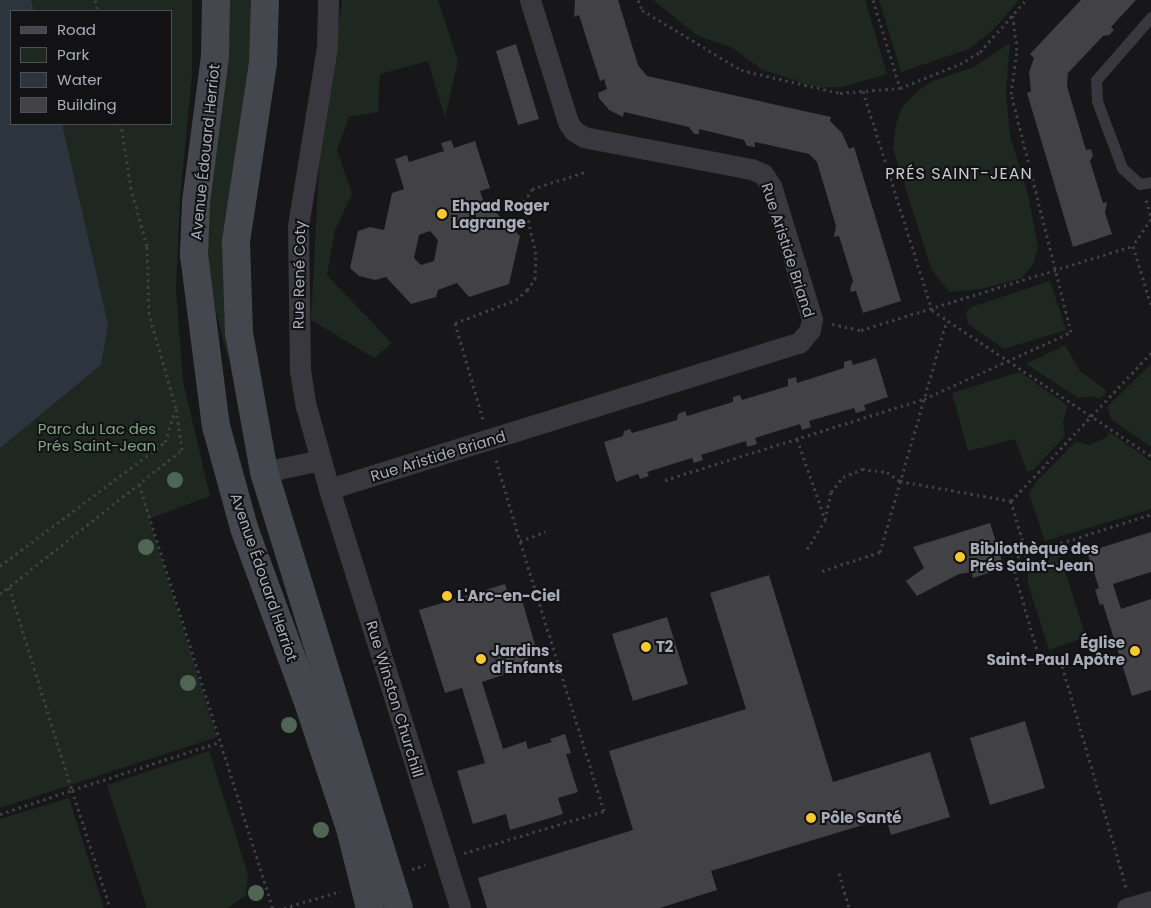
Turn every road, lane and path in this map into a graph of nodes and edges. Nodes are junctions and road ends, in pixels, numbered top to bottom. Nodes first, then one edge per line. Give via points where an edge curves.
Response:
1 (216, 0) edge
2 (265, 0) edge
3 (328, 0) edge
4 (530, 0) edge
5 (638, 0) edge
6 (873, 0) edge
7 (1026, 0) edge
8 (1013, 14) junction
9 (1151, 17) edge
10 (900, 88) junction
11 (864, 91) junction
12 (121, 125) edge
13 (585, 172) dead end
14 (1151, 182) edge
15 (1151, 219) edge
16 (1133, 246) junction
17 (1056, 272) junction
18 (1151, 304) edge
19 (932, 310) junction
20 (812, 319) junction
21 (947, 320) junction
22 (1151, 353) edge
23 (1007, 360) junction
24 (924, 399) junction
25 (176, 408) junction
26 (1091, 417) junction
27 (490, 439) junction
28 (797, 439) junction
29 (1151, 456) edge
30 (321, 460) junction
31 (264, 472) junction
32 (666, 480) dead end
33 (900, 481) junction
34 (139, 484) junction
35 (329, 489) junction
36 (1011, 501) junction
37 (1151, 514) edge
38 (825, 520) junction
39 (545, 532) dead end
40 (520, 541) junction
41 (806, 549) dead end
42 (1026, 553) junction
43 (0, 566) edge
44 (822, 570) dead end
45 (9, 587) junction
46 (0, 594) edge
47 (220, 742) junction
48 (72, 790) junction
49 (0, 814) edge
50 (445, 859) junction
51 (839, 873) dead end
52 (374, 889) edge
53 (1136, 905) edge
54 (110, 908) edge
55 (273, 908) edge
56 (284, 908) edge
57 (399, 908) edge
58 (460, 908) edge
59 (849, 908) edge

1 - 52 main road, Avenue Édouard Herriot via 216,56 196,203 194,255 216,426 244,528
2 - 31 main road, Avenue Édouard Herriot via 262,63 236,242 239,333
3 - 30 street, Rue René Coty via 326,47 298,228 300,370
4 - 20 street, Rue Aristide Briand via 568,122 574,131 584,137 763,174 770,186
5 - 11 path via 642,10 741,70 840,93
6 - 10 path
7 - 8 path
8 - 10 path via 980,52 960,64
8 - 17 path via 1017,50 1011,94
9 - 14 lane via 1096,80 1098,101 1122,168 1140,184
10 - 11 path
11 - 19 path
12 - 25 path via 131,189 147,246 149,314
13 - 27 path via 532,189 524,202 536,254 535,279 527,290 516,300 455,323
15 - 16 path
16 - 17 path
16 - 18 path
17 - 19 path
17 - 23 path via 1072,332
19 - 20 path via 862,330
19 - 21 path
20 - 27 street, Rue Aristide Briand via 810,330 799,343
21 - 23 path
21 - 24 path
22 - 26 path
23 - 24 path
23 - 26 path
24 - 28 path
24 - 33 path
25 - 34 path via 182,450
25 - 43 path via 165,442
26 - 29 path
26 - 36 path
27 - 35 street, Rue Aristide Briand
27 - 40 path
28 - 32 path
28 - 38 path
30 - 31 street
30 - 35 street, Rue René Coty
31 - 52 main road, Avenue Édouard Herriot
33 - 36 path
33 - 38 path via 888,472 862,469 843,477 831,492
33 - 44 path via 880,552
34 - 45 path
34 - 47 path
35 - 50 street, Rue Winston Churchill
36 - 42 path
37 - 42 path
38 - 41 path
39 - 40 path
40 - 50 path via 604,811
42 - 53 path via 1011,559 1040,661 1062,665
45 - 46 path
45 - 48 path
47 - 48 path
47 - 55 path
48 - 49 path
48 - 54 path
50 - 52 path
50 - 58 street, Rue Winston Churchill
51 - 59 path
52 - 56 path
52 - 57 main road, Avenue Édouard Herriot

